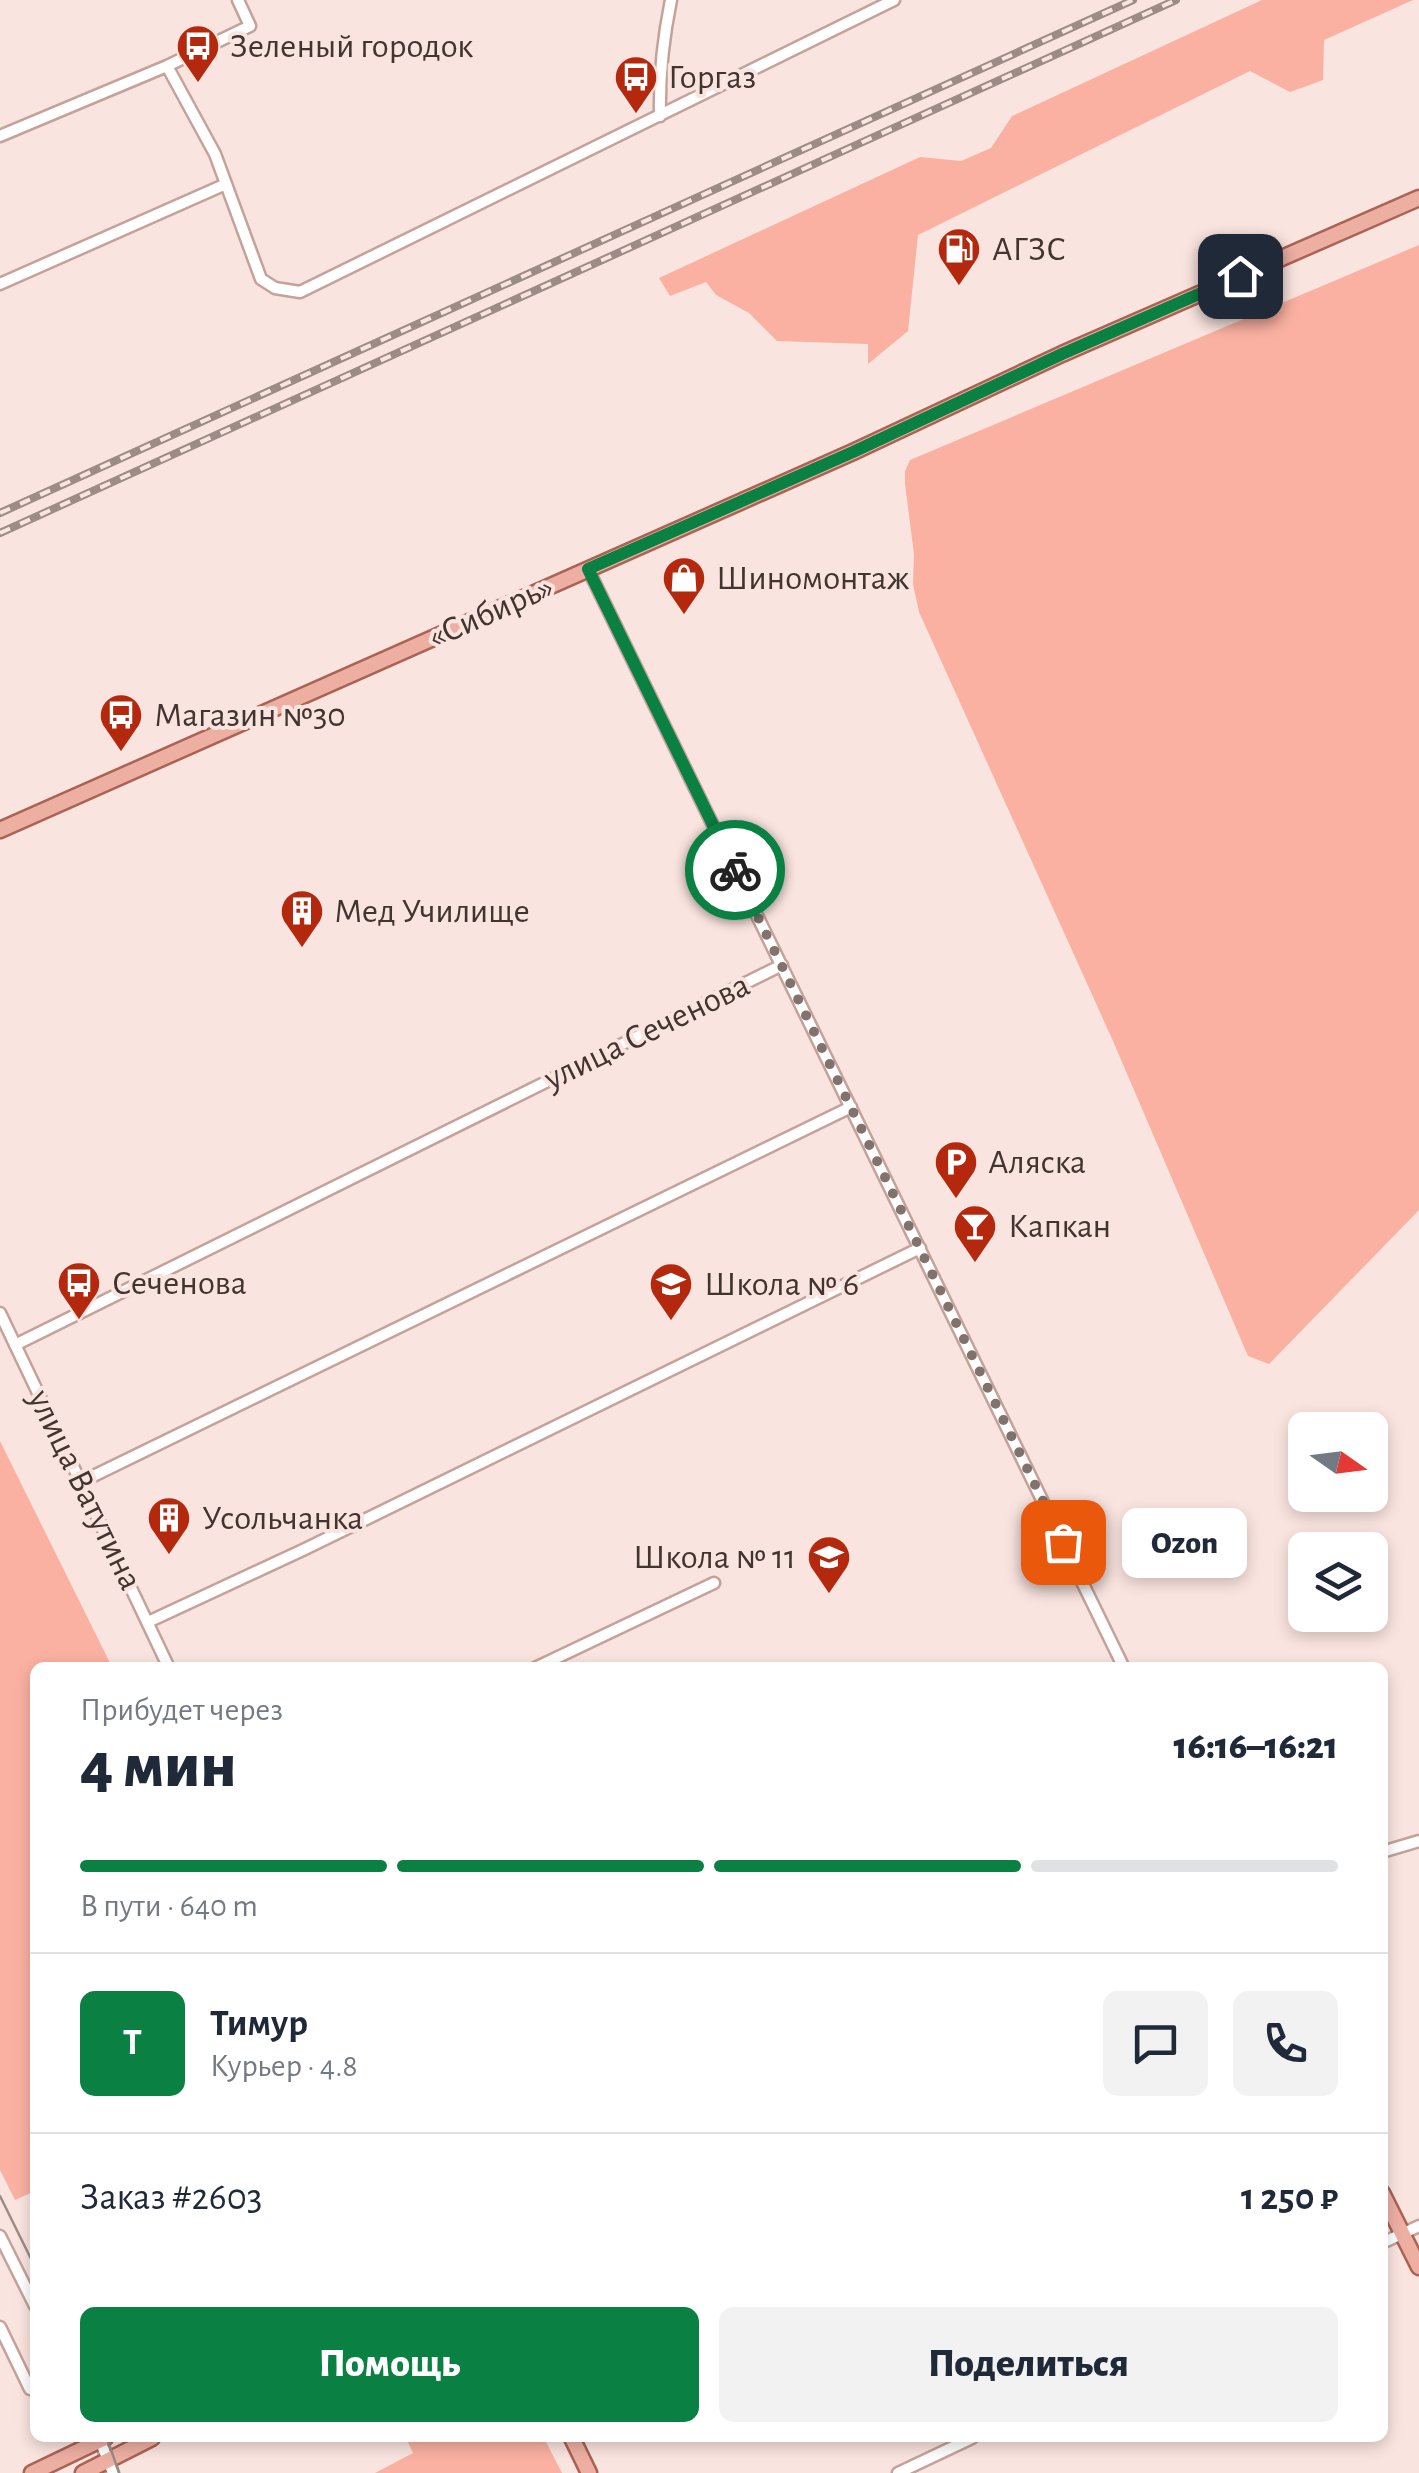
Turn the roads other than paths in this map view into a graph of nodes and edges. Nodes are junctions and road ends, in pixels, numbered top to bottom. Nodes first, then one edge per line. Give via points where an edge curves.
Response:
1 (238, 0) edge
2 (671, 0) edge
3 (894, 0) edge
4 (168, 66) junction
5 (660, 116) junction
6 (0, 136) edge
7 (226, 184) junction
8 (1419, 198) edge
9 (0, 284) edge
10 (588, 569) junction
11 (0, 830) edge
12 (782, 965) junction
13 (851, 1107) junction
14 (920, 1248) junction
15 (0, 1313) edge
16 (15, 1344) junction
17 (81, 1482) junction
18 (714, 1583) dead end
19 (148, 1622) junction
20 (167, 1662) edge
21 (548, 1662) edge
22 (1121, 1662) edge
23 (1419, 1841) edge
24 (1388, 1850) edge
25 (1388, 2206) edge
26 (1419, 2226) edge
27 (1402, 2234) junction
28 (0, 2236) edge
29 (1388, 2240) edge
30 (1419, 2268) edge
31 (30, 2296) edge
32 (0, 2327) edge
33 (30, 2389) dead end
34 (93, 2442) edge
35 (102, 2442) edge
36 (146, 2442) edge
37 (574, 2442) edge
38 (964, 2442) edge
39 (111, 2466) edge
40 (32, 2473) edge
41 (83, 2473) edge
42 (589, 2473) edge
43 (898, 2473) edge

1 - 4 street via 250,26
2 - 5 street via 660,62
3 - 5 street
4 - 6 street
4 - 7 street
5 - 7 street via 300,292 261,279
7 - 9 street
8 - 10 main road, «Сибирь»
10 - 11 main road, «Сибирь»
10 - 12 street
12 - 13 street
12 - 16 street, улица Сеченова
13 - 14 street
13 - 17 street
14 - 19 street
14 - 22 street
15 - 16 street, улица Ватутина
16 - 17 street, улица Ватутина
17 - 19 street, улица Ватутина
18 - 21 street
19 - 20 street, улица Ватутина
23 - 24 street
25 - 27 main road
26 - 27 street
27 - 29 street
27 - 30 main road
28 - 31 street
32 - 33 street
34 - 40 main road
35 - 39 street
36 - 39 main road
37 - 42 main road
38 - 43 street
39 - 41 main road

